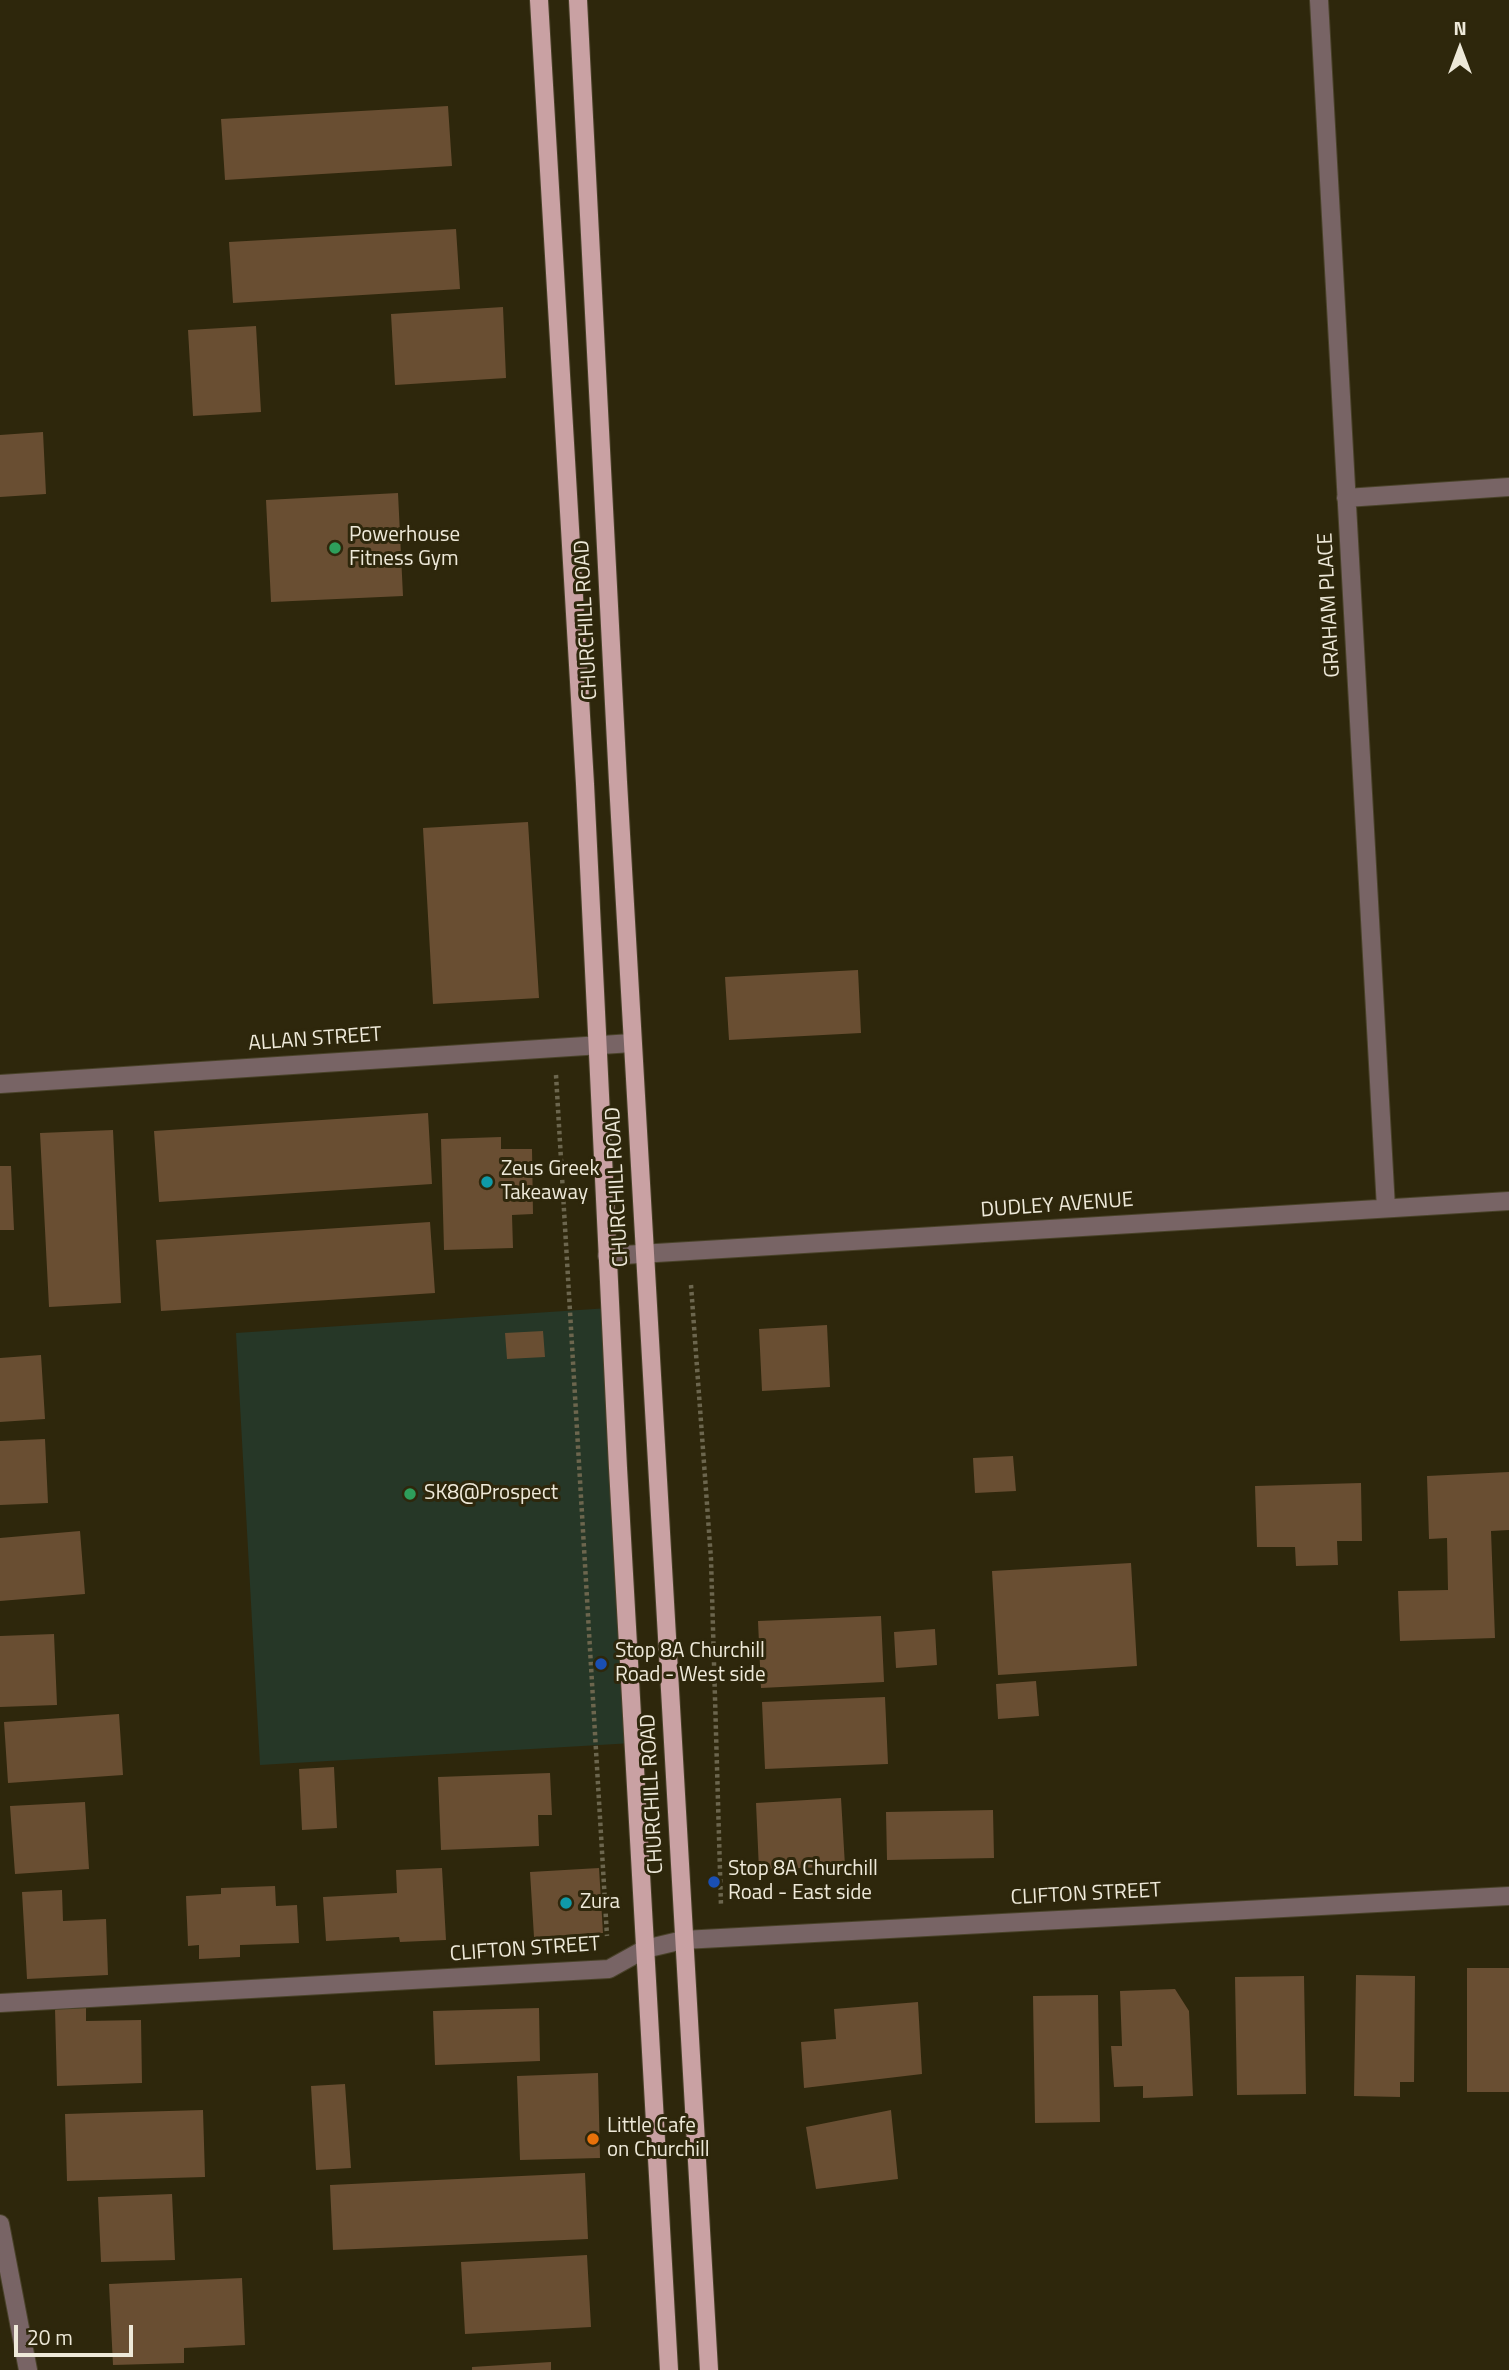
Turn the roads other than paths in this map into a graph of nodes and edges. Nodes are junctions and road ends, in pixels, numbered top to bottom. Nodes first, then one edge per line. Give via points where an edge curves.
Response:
1 (539, 0) edge
2 (578, 0) edge
3 (1319, 0) edge
4 (1509, 487) edge
5 (1346, 498) junction
6 (632, 1043) junction
7 (596, 1044) junction
8 (0, 1084) edge
9 (1509, 1200) edge
10 (1386, 1208) junction
11 (645, 1254) junction
12 (607, 1256) junction
13 (1509, 1896) edge
14 (683, 1940) junction
15 (645, 1949) junction
16 (0, 2003) edge
17 (0, 2224) edge
18 (28, 2370) edge
19 (669, 2370) edge
20 (709, 2370) edge

1 - 7 main road, CHURCHILL ROAD
2 - 6 main road, CHURCHILL ROAD
3 - 5 street, GRAHAM PLACE
4 - 5 street
5 - 10 street, GRAHAM PLACE
6 - 7 street, ALLAN STREET
6 - 11 main road, CHURCHILL ROAD
7 - 8 street, ALLAN STREET
7 - 12 main road, CHURCHILL ROAD
9 - 10 street, DUDLEY AVENUE
10 - 11 street, DUDLEY AVENUE
11 - 12 street, DUDLEY AVENUE
11 - 14 main road, CHURCHILL ROAD
12 - 15 main road, CHURCHILL ROAD
13 - 14 street, CLIFTON STREET
14 - 15 street, CLIFTON STREET
14 - 20 main road, CHURCHILL ROAD
15 - 16 street, CLIFTON STREET via 609,1969
15 - 19 main road, CHURCHILL ROAD
17 - 18 street

